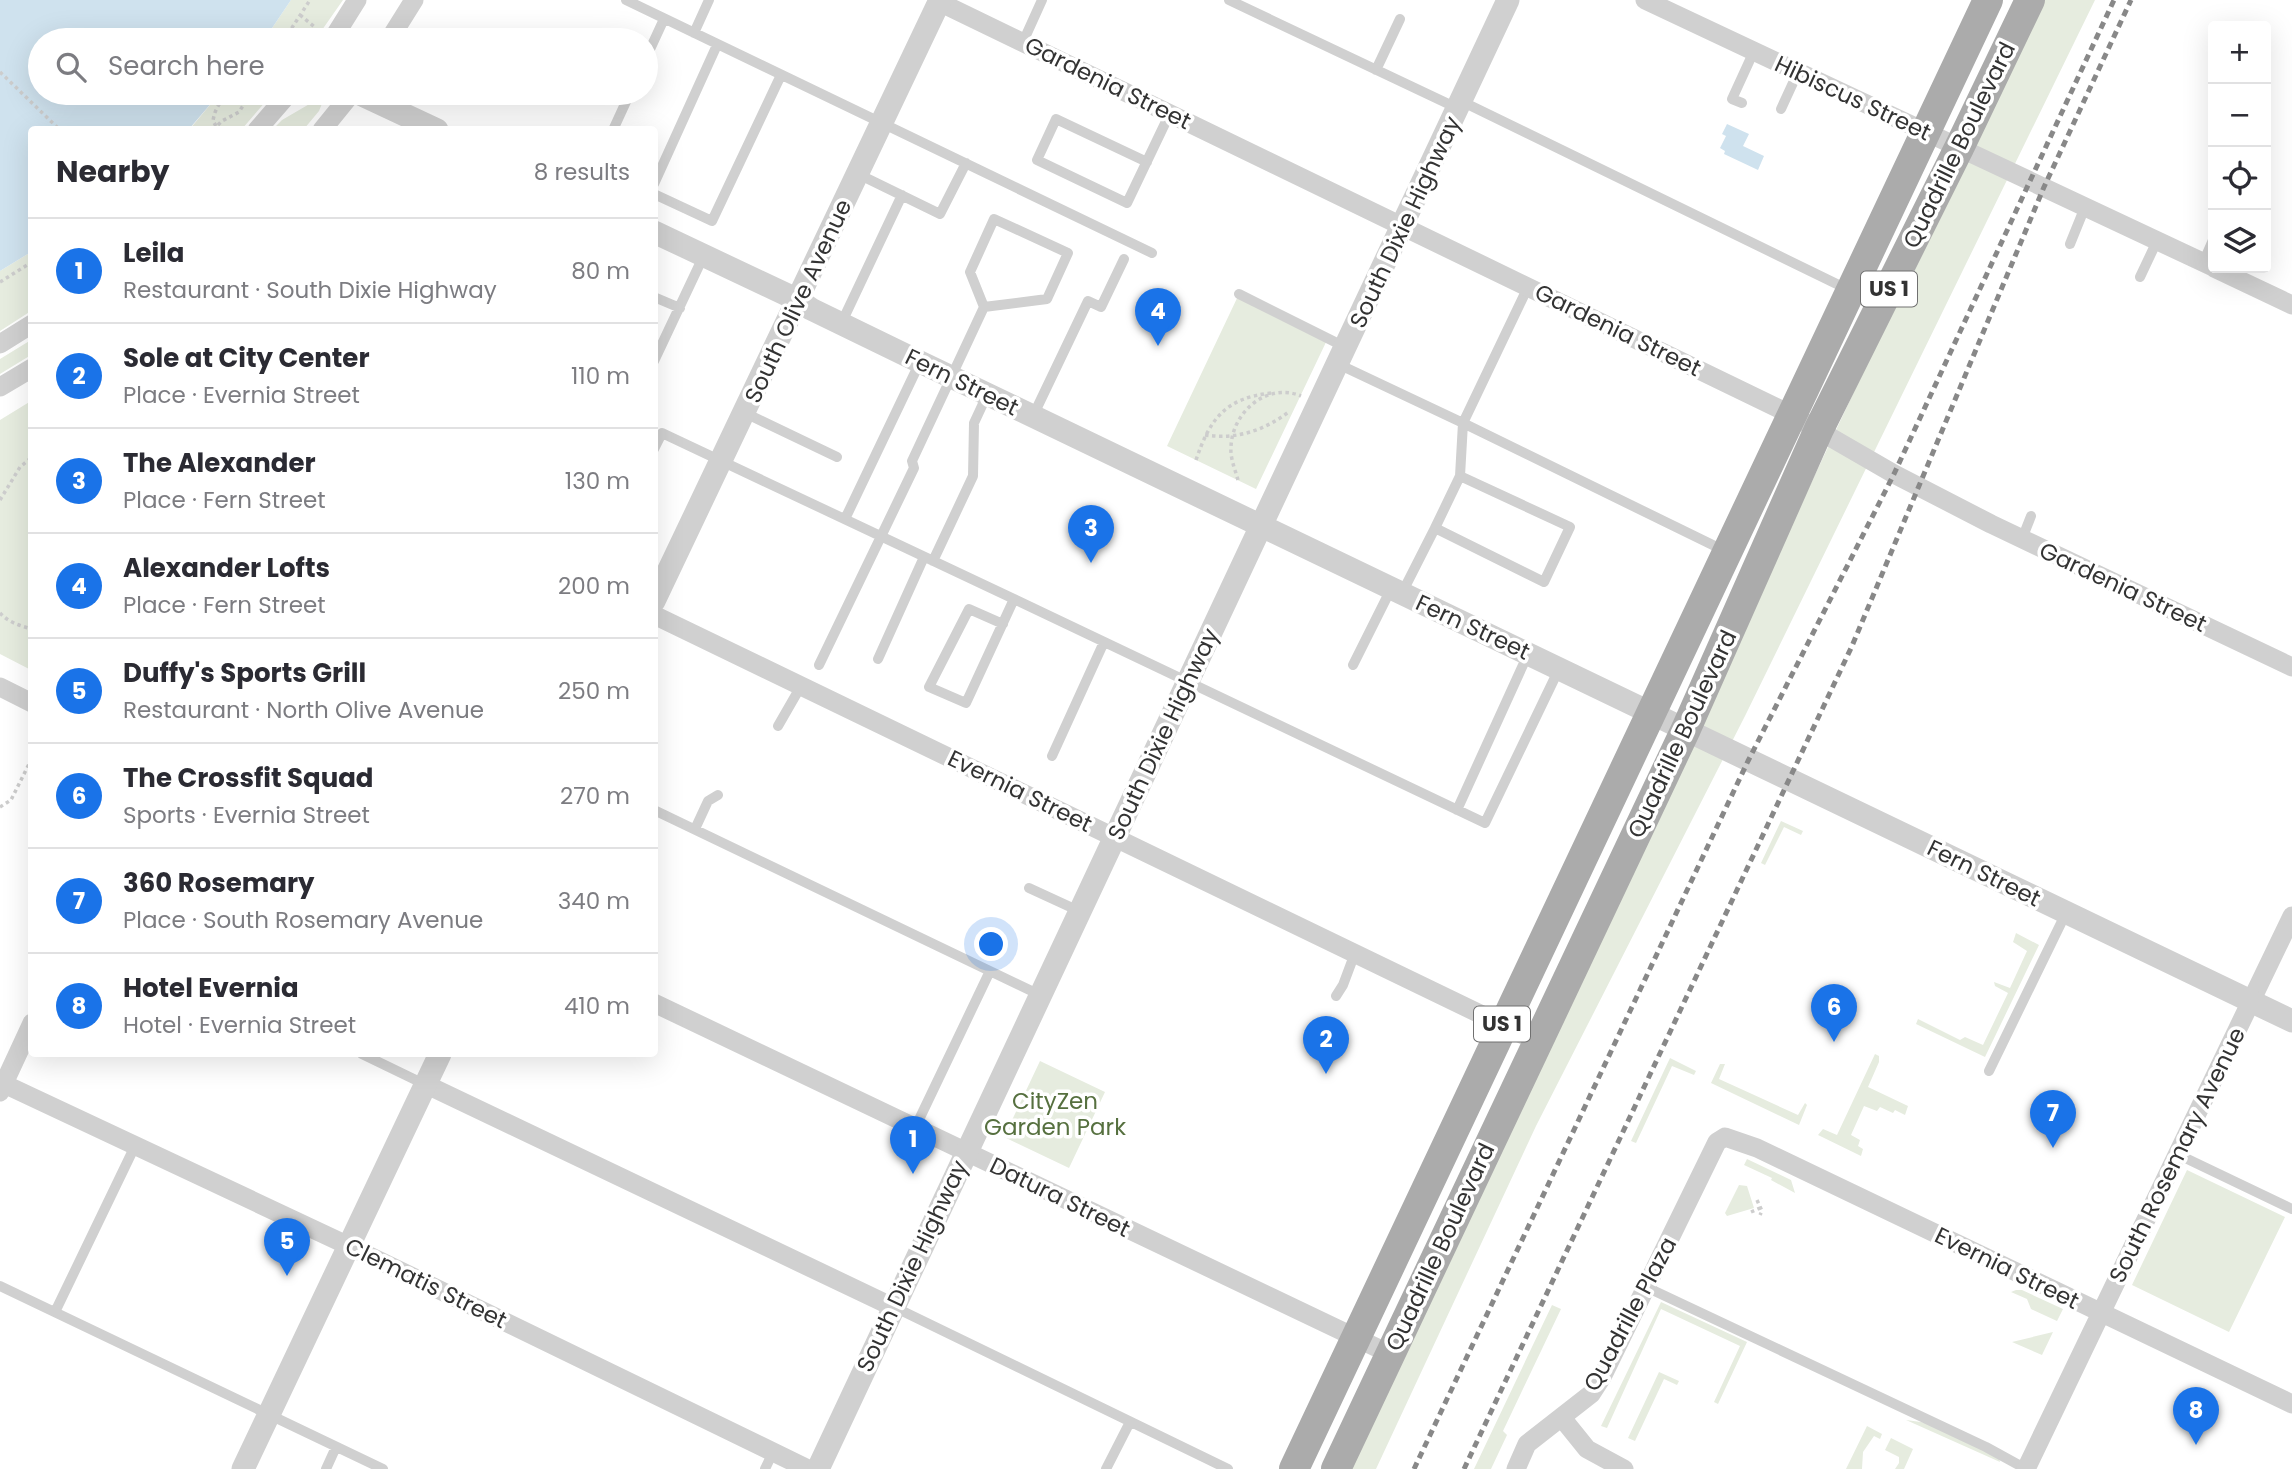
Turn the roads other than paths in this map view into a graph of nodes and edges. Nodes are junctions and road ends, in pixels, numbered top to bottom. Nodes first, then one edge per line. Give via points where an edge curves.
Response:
1 (357, 0) edge
2 (414, 0) edge
3 (626, 0) edge
4 (709, 0) edge
5 (1042, 0) edge
6 (1229, 0) edge
7 (1508, 0) edge
8 (1645, 0) edge
9 (1988, 0) edge
10 (2030, 0) edge
11 (935, 2) edge
12 (664, 19) junction
13 (1400, 19) dead end
14 (334, 28) edge
15 (396, 28) edge
16 (658, 32) edge
17 (694, 33) junction
18 (1023, 42) junction
19 (717, 45) junction
20 (1754, 51) junction
21 (1376, 70) junction
22 (1798, 72) junction
23 (781, 75) junction
24 (1742, 103) dead end
25 (279, 105) edge
26 (342, 105) edge
27 (384, 105) edge
28 (624, 105) edge
29 (1459, 105) junction
30 (1781, 109) dead end
31 (1170, 113) junction
32 (882, 123) junction
33 (260, 126) edge
34 (325, 126) edge
35 (429, 126) edge
36 (615, 126) edge
37 (1925, 132) junction
38 (1959, 148) junction
39 (1147, 162) junction
40 (966, 163) junction
41 (858, 174) junction
42 (658, 175) edge
43 (902, 195) junction
44 (658, 196) edge
45 (2085, 207) junction
46 (1403, 225) junction
47 (658, 234) edge
48 (2157, 241) junction
49 (2070, 244) dead end
50 (1152, 253) dead end
51 (704, 256) junction
52 (1124, 259) dead end
53 (2208, 265) edge
54 (2225, 273) edge
55 (2140, 277) dead end
56 (1528, 286) junction
57 (1851, 290) junction
58 (1239, 294) dead end
59 (658, 299) edge
60 (798, 300) junction
61 (2292, 305) edge
62 (985, 307) junction
63 (680, 308) junction
64 (841, 324) junction
65 (28, 326) edge
66 (0, 344) edge
67 (658, 353) edge
68 (1342, 355) junction
69 (920, 362) junction
70 (28, 370) edge
71 (952, 378) junction
72 (0, 387) edge
73 (987, 395) junction
74 (744, 413) junction
75 (1792, 415) junction
76 (1032, 416) junction
77 (1463, 423) junction
78 (1819, 429) junction
79 (658, 441) edge
80 (837, 457) dead end
81 (721, 461) junction
82 (1460, 476) junction
83 (2031, 516) dead end
84 (845, 519) junction
85 (1261, 526) junction
86 (1435, 528) junction
87 (880, 536) junction
88 (2022, 539) junction
89 (1727, 552) junction
90 (929, 559) junction
91 (1397, 591) junction
92 (658, 593) edge
93 (1014, 600) junction
94 (658, 617) edge
95 (1003, 624) junction
96 (1104, 642) junction
97 (1528, 653) junction
98 (878, 659) dead end
99 (819, 665) dead end
100 (1353, 665) dead end
101 (2292, 667) edge
102 (1560, 668) junction
103 (1188, 681) junction
104 (801, 686) junction
105 (0, 687) edge
106 (28, 701) edge
107 (1651, 712) junction
108 (778, 726) dead end
109 (1686, 729) junction
110 (1052, 756) dead end
111 (718, 795) dead end
112 (1457, 810) junction
113 (658, 812) edge
114 (695, 829) junction
115 (1115, 837) junction
116 (1029, 888) dead end
117 (1079, 911) junction
118 (2066, 913) junction
119 (2292, 916) edge
120 (1355, 953) junction
121 (990, 971) junction
122 (1040, 995) junction
123 (1336, 996) dead end
124 (2252, 1002) junction
125 (658, 1005) edge
126 (2292, 1021) edge
127 (1502, 1025) junction
128 (28, 1031) edge
129 (1536, 1041) junction
130 (368, 1057) edge
131 (438, 1057) edge
132 (0, 1061) edge
133 (1989, 1071) dead end
134 (425, 1084) junction
135 (1, 1087) edge
136 (915, 1128) junction
137 (1721, 1139) joint
138 (135, 1146) junction
139 (965, 1152) junction
140 (2176, 1153) junction
141 (2292, 1209) edge
142 (349, 1246) junction
143 (0, 1286) edge
144 (1646, 1287) junction
145 (893, 1307) junction
146 (55, 1312) junction
147 (2100, 1313) junction
148 (1356, 1338) junction
149 (1390, 1354) junction
150 (2292, 1404) edge
151 (268, 1415) junction
152 (1562, 1418) junction
153 (1130, 1422) junction
154 (336, 1447) junction
155 (769, 1460) edge
156 (1601, 1464) edge
157 (243, 1469) edge
158 (326, 1469) edge
159 (383, 1469) edge
160 (808, 1469) edge
161 (818, 1469) edge
162 (1106, 1469) edge
163 (1228, 1469) edge
164 (1294, 1469) edge
165 (1336, 1469) edge
166 (1516, 1469) edge
167 (1624, 1469) edge
168 (2026, 1469) edge

1 - 14 street
2 - 15 street
3 - 12 lane
4 - 17 lane
5 - 18 lane
6 - 21 lane
7 - 29 street, South Dixie Highway
8 - 20 street, Hibiscus Street
9 - 37 main road, Quadrille Boulevard / US 1
10 - 38 main road, Quadrille Boulevard / US 1
11 - 18 street, Gardenia Street
11 - 32 street, South Olive Avenue
12 - 16 lane
12 - 17 lane
13 - 21 lane
17 - 19 lane
18 - 31 street, Gardenia Street
19 - 23 lane
19 - 42 lane
20 - 22 street, Hibiscus Street
20 - 24 lane via 1732,99
21 - 29 lane
22 - 30 lane
22 - 37 street, Hibiscus Street
23 - 32 lane
23 - 44 lane via 712,221
25 - 33 street
26 - 34 street
27 - 35 street
28 - 36 lane
29 - 46 street, South Dixie Highway
29 - 57 lane
31 - 39 lane
31 - 46 street, Gardenia Street
32 - 40 lane
32 - 41 street, South Olive Avenue
37 - 38 street, Hibiscus Street
37 - 57 main road, Quadrille Boulevard / US 1
38 - 45 street, Hibiscus Street
38 - 78 main road, Quadrille Boulevard / US 1
39 - 39 lane via 1127,203 1037,160 1056,120
40 - 43 lane via 940,214
40 - 50 lane
41 - 43 lane
41 - 60 street, South Olive Avenue
43 - 64 lane
45 - 48 street, Hibiscus Street
45 - 49 lane
46 - 56 street, Gardenia Street
46 - 68 street, South Dixie Highway
47 - 51 street, Fern Street
48 - 53 street, Hibiscus Street
48 - 55 lane
51 - 60 street, Fern Street
51 - 63 lane
52 - 76 lane via 1101,307 1088,301
54 - 61 street, Hibiscus Street
56 - 75 street, Gardenia Street
56 - 77 lane
57 - 75 main road, Quadrille Boulevard / US 1
58 - 68 lane
59 - 63 lane
60 - 64 street, Fern Street
60 - 74 street, South Olive Avenue
62 - 62 lane via 970,272 994,219 1068,253 1047,299
62 - 71 lane
63 - 67 lane
64 - 69 street, Fern Street
65 - 66 street
68 - 77 lane
68 - 85 street, South Dixie Highway
69 - 71 street, Fern Street
69 - 84 lane
70 - 72 street
71 - 73 street, Fern Street
71 - 87 lane
73 - 76 street, Fern Street
73 - 90 lane via 974,423 973,476
74 - 80 lane
74 - 81 street, South Olive Avenue
75 - 78 street, Gardenia Street
75 - 89 main road, Quadrille Boulevard / US 1
76 - 85 street, Fern Street
77 - 82 lane
77 - 89 lane
78 - 88 street, Gardenia Street via 1894,474
78 - 109 main road, Quadrille Boulevard / US 1
79 - 81 lane via 662,433
81 - 84 lane
81 - 92 street, South Olive Avenue
82 - 86 lane
82 - 86 lane via 1570,527 1544,582
83 - 88 lane
84 - 87 lane
85 - 91 street, Fern Street
85 - 103 street, South Dixie Highway
86 - 91 lane
87 - 90 lane
87 - 99 lane
88 - 101 street, Gardenia Street
89 - 107 main road, Quadrille Boulevard / US 1
90 - 93 lane
90 - 98 lane
91 - 97 street, Fern Street
91 - 100 lane
93 - 95 lane
93 - 96 lane
94 - 104 street, Evernia Street
95 - 95 lane via 966,703 929,687 969,609
96 - 103 lane
96 - 110 lane
97 - 102 street, Fern Street
97 - 112 lane
102 - 107 street, Fern Street
102 - 112 lane via 1485,823
103 - 112 lane
103 - 115 street, South Dixie Highway
104 - 108 lane
104 - 115 street, Evernia Street
105 - 106 street
107 - 109 street, Fern Street
107 - 127 main road, Quadrille Boulevard / US 1
109 - 118 street, Fern Street
109 - 129 main road, Quadrille Boulevard / US 1
111 - 114 lane via 708,801
113 - 114 lane
114 - 121 lane
115 - 117 street, South Dixie Highway
115 - 120 street, Evernia Street
116 - 117 lane
117 - 122 street, South Dixie Highway
118 - 124 street, Fern Street
118 - 133 lane
119 - 124 street, South Rosemary Avenue
120 - 123 lane
120 - 127 street, Evernia Street
121 - 122 lane
121 - 136 lane
122 - 139 street, South Dixie Highway
124 - 126 street, Fern Street
124 - 140 street, South Rosemary Avenue
125 - 136 street, Datura Street
127 - 129 street, Evernia Street
127 - 148 main road, Quadrille Boulevard / US 1
128 - 135 street
129 - 149 main road, Quadrille Boulevard / US 1
130 - 134 lane
131 - 134 street
132 - 135 street via 4,1066
134 - 142 street
134 - 145 street
135 - 138 street, Clematis Street
136 - 139 street, Datura Street
137 - 144 street, Quadrille Plaza
137 - 147 street, Evernia Street via 1757,1148
138 - 142 street, Clematis Street
138 - 146 lane
139 - 145 street, South Dixie Highway
139 - 148 street, Datura Street
140 - 141 lane
140 - 147 street, South Rosemary Avenue
142 - 151 street
142 - 155 street, Clematis Street
143 - 146 lane
144 - 152 street, Quadrille Plaza via 1597,1386
144 - 168 lane
145 - 153 lane
145 - 161 street, South Dixie Highway
146 - 151 lane
147 - 150 street, Evernia Street
147 - 168 street, South Rosemary Avenue
148 - 149 street, Datura Street
148 - 164 main road, Quadrille Boulevard / US 1
149 - 165 main road, Quadrille Boulevard / US 1
151 - 154 lane
151 - 157 street
152 - 156 street
152 - 166 street, Quadrille Plaza via 1527,1444
153 - 162 lane
153 - 163 lane
154 - 158 lane
154 - 159 lane
155 - 160 street, Clematis Street
156 - 167 street

